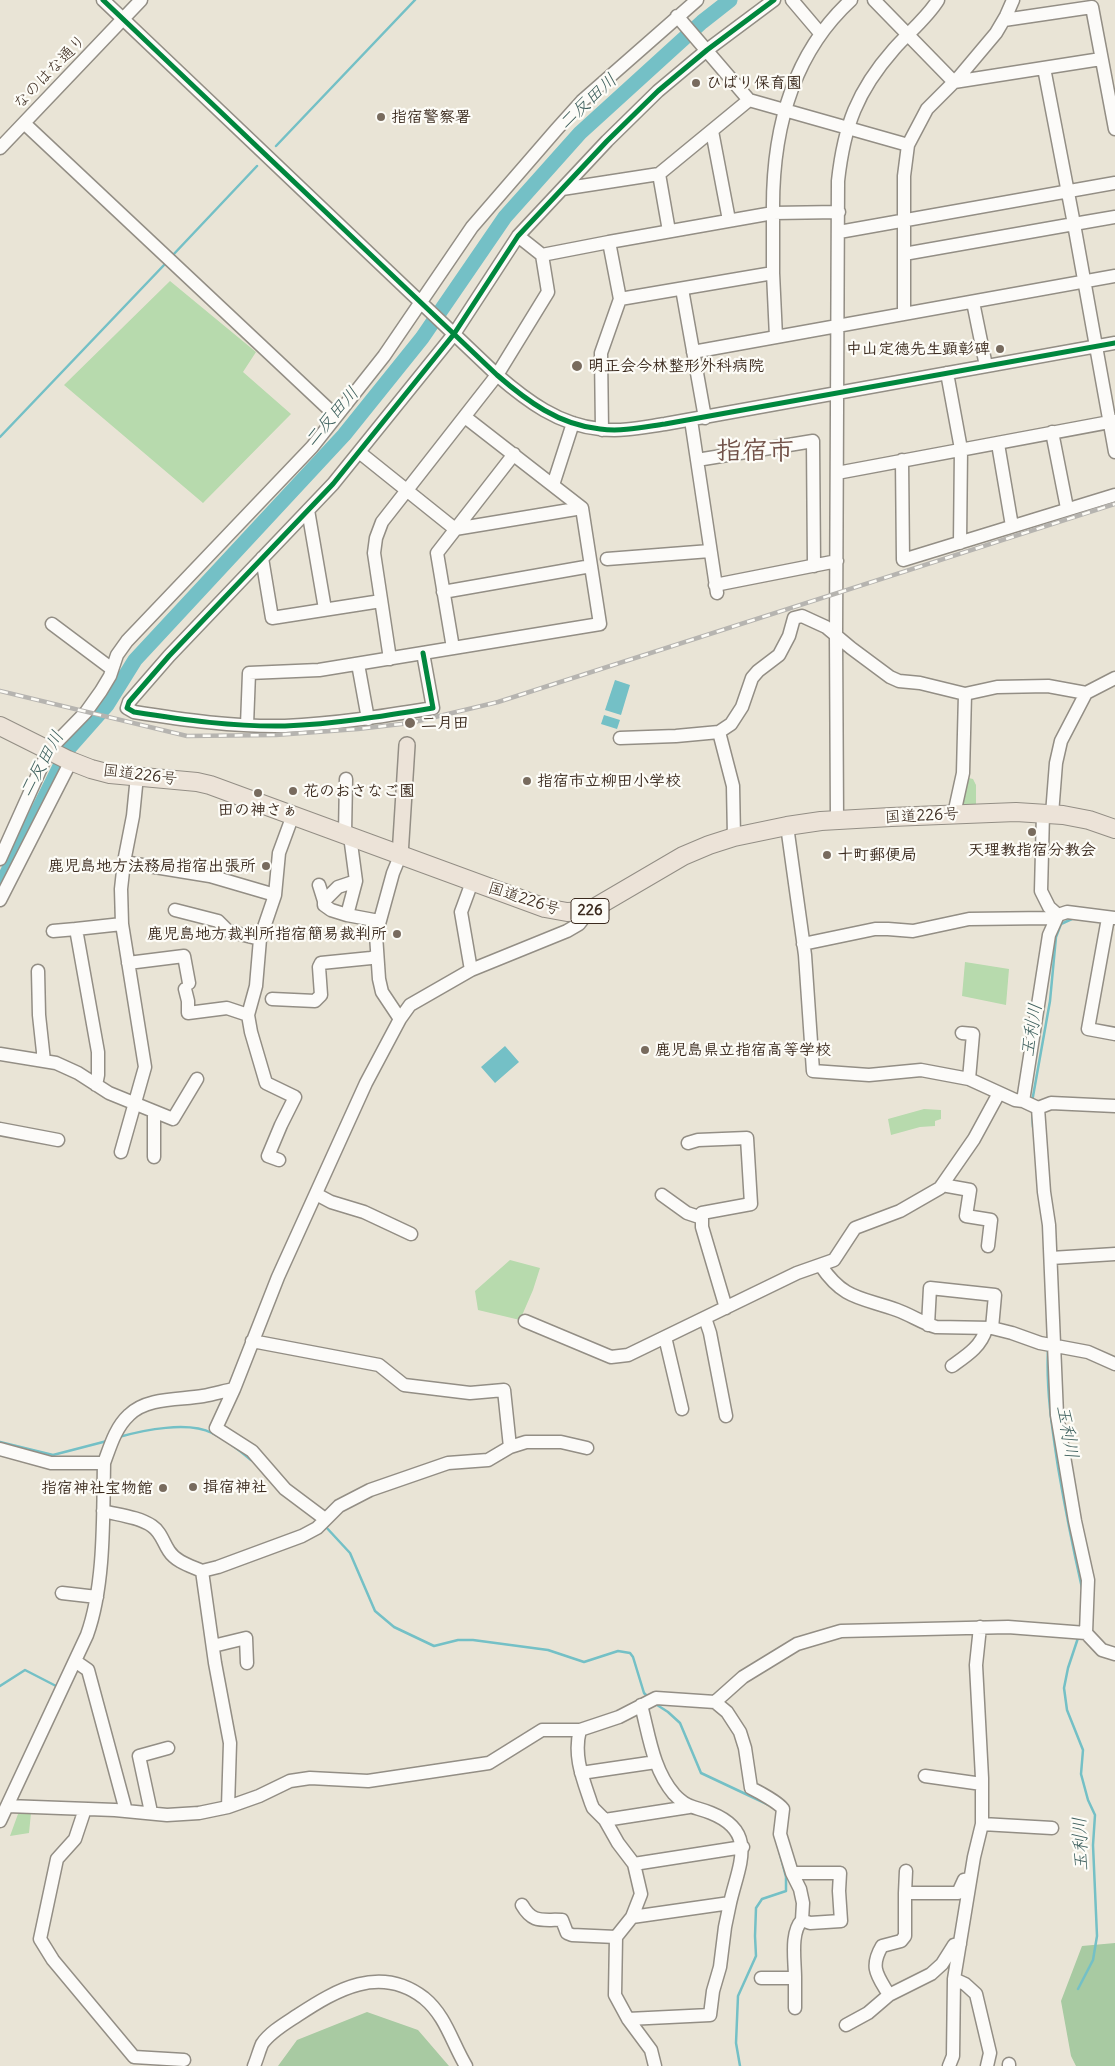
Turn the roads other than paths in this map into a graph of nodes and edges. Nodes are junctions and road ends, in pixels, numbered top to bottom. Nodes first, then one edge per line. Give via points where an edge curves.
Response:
1 (103, 0) edge
2 (141, 0) edge
3 (697, 0) edge
4 (774, 0) edge
5 (792, 0) edge
6 (851, 0) edge
7 (874, 0) edge
8 (938, 0) edge
9 (1013, 0) edge
10 (677, 16) junction
11 (123, 19) junction
12 (1004, 20) junction
13 (820, 33) junction
14 (907, 35) junction
15 (707, 50) junction
16 (1101, 59) junction
17 (1044, 68) junction
18 (954, 82) junction
19 (749, 100) junction
20 (784, 110) junction
21 (24, 123) junction
22 (848, 128) junction
23 (1115, 129) edge
24 (712, 131) junction
25 (908, 145) junction
26 (0, 148) edge
27 (659, 174) junction
28 (1115, 183) edge
29 (562, 189) junction
30 (1068, 191) junction
31 (838, 212) junction
32 (773, 213) junction
33 (1115, 217) edge
34 (729, 220) junction
35 (904, 221) junction
36 (1074, 224) junction
37 (669, 231) junction
38 (839, 232) junction
39 (518, 236) junction
40 (609, 242) junction
41 (904, 254) junction
42 (542, 255) junction
43 (773, 273) junction
44 (1115, 276) edge
45 (1083, 282) junction
46 (682, 289) junction
47 (620, 299) junction
48 (421, 301) junction
49 (973, 302) junction
50 (904, 314) junction
51 (838, 326) junction
52 (451, 331) junction
53 (776, 337) junction
54 (1115, 343) edge
55 (1095, 346) junction
56 (693, 352) junction
57 (986, 366) junction
58 (947, 372) junction
59 (497, 375) junction
60 (838, 392) junction
61 (336, 416) junction
62 (465, 417) junction
63 (705, 418) junction
64 (691, 420) junction
65 (1112, 422) edge
66 (573, 423) junction
67 (602, 430) junction
68 (1052, 432) junction
69 (998, 444) junction
70 (961, 449) junction
71 (359, 452) junction
72 (1115, 452) edge
73 (514, 454) junction
74 (697, 460) junction
75 (902, 460) junction
76 (837, 472) junction
77 (553, 485) junction
78 (406, 490) junction
79 (1115, 495) edge
80 (582, 508) junction
81 (1067, 508) junction
82 (308, 510) junction
83 (1012, 526) junction
84 (456, 529) junction
85 (960, 543) junction
86 (710, 551) junction
87 (262, 558) junction
88 (607, 559) dead end
89 (836, 561) junction
90 (591, 566) junction
91 (814, 566) junction
92 (444, 592) junction
93 (381, 601) junction
94 (325, 609) junction
95 (52, 624) dead end
96 (836, 635) junction
97 (452, 648) junction
98 (422, 654) junction
99 (390, 659) junction
100 (358, 664) junction
101 (112, 669) junction
102 (1115, 678) edge
103 (1086, 693) junction
104 (965, 694) junction
105 (368, 718) junction
106 (247, 725) junction
107 (0, 726) edge
108 (719, 732) junction
109 (620, 738) dead end
110 (407, 745) dead end
111 (61, 756) junction
112 (137, 776) junction
113 (346, 779) dead end
114 (954, 814) junction
115 (1047, 814) junction
116 (293, 815) junction
117 (837, 820) junction
118 (787, 826) junction
119 (1115, 829) edge
120 (347, 835) junction
121 (734, 837) junction
122 (400, 856) junction
123 (0, 859) edge
124 (124, 862) junction
125 (356, 881) junction
126 (472, 882) junction
127 (319, 884) dead end
128 (275, 895) junction
129 (0, 900) edge
130 (324, 901) junction
131 (175, 910) dead end
132 (589, 911) junction
133 (347, 915) junction
134 (1058, 915) junction
135 (1109, 919) edge
136 (379, 921) junction
137 (122, 924) junction
138 (76, 929) junction
139 (53, 931) dead end
140 (260, 939) junction
141 (802, 944) junction
142 (377, 956) junction
143 (128, 963) junction
144 (471, 970) junction
145 (38, 971) dead end
146 (272, 999) dead end
147 (248, 1015) junction
148 (400, 1019) junction
149 (962, 1033) dead end
150 (1115, 1034) edge
151 (0, 1054) edge
152 (44, 1061) junction
153 (197, 1079) dead end
154 (969, 1079) junction
155 (96, 1085) junction
156 (999, 1093) junction
157 (1023, 1101) junction
158 (134, 1104) junction
159 (1115, 1106) edge
160 (1038, 1108) junction
161 (154, 1113) junction
162 (0, 1129) edge
163 (58, 1140) dead end
164 (688, 1144) dead end
165 (121, 1152) dead end
166 (154, 1157) dead end
167 (279, 1160) dead end
168 (942, 1185) junction
169 (316, 1194) junction
170 (662, 1195) dead end
171 (702, 1218) junction
172 (411, 1234) dead end
173 (988, 1246) dead end
174 (1115, 1254) edge
175 (1051, 1258) junction
176 (821, 1266) junction
177 (726, 1308) junction
178 (705, 1318) junction
179 (524, 1322) dead end
180 (928, 1325) junction
181 (989, 1329) junction
182 (665, 1337) junction
183 (252, 1341) junction
184 (1047, 1344) junction
185 (1115, 1364) edge
186 (952, 1366) dead end
187 (234, 1389) junction
188 (682, 1409) dead end
189 (726, 1416) dead end
190 (510, 1447) junction
191 (587, 1448) dead end
192 (0, 1449) edge
193 (104, 1463) junction
194 (104, 1511) junction
195 (321, 1523) junction
196 (202, 1571) junction
197 (62, 1593) dead end
198 (97, 1597) junction
199 (980, 1628) junction
200 (1086, 1633) junction
201 (213, 1646) junction
202 (1115, 1654) edge
203 (75, 1661) junction
204 (248, 1663) dead end
205 (715, 1702) junction
206 (642, 1705) junction
207 (580, 1730) junction
208 (168, 1748) dead end
209 (656, 1762) junction
210 (581, 1773) junction
211 (925, 1776) dead end
212 (982, 1784) junction
213 (7, 1806) junction
214 (228, 1807) junction
215 (688, 1807) junction
216 (85, 1810) junction
217 (126, 1811) junction
218 (151, 1812) junction
219 (606, 1820) junction
220 (0, 1821) edge
221 (982, 1824) junction
222 (1052, 1828) dead end
223 (743, 1847) junction
224 (634, 1864) junction
225 (906, 1871) dead end
226 (792, 1873) junction
227 (971, 1879) junction
228 (905, 1893) junction
229 (730, 1903) junction
230 (522, 1905) dead end
231 (632, 1917) junction
232 (802, 1920) junction
233 (616, 1937) junction
234 (960, 1944) junction
235 (761, 1978) dead end
236 (795, 1978) junction
237 (954, 1979) junction
238 (889, 1996) junction
239 (795, 2008) dead end
240 (628, 2019) junction
241 (846, 2025) dead end
242 (184, 2060) dead end
243 (254, 2066) edge
244 (466, 2066) edge
245 (655, 2066) edge
246 (949, 2066) edge
247 (987, 2066) edge

1 - 11 street
2 - 11 street, なのはな通り
3 - 10 street
4 - 15 street
5 - 13 street
6 - 13 street
7 - 14 street
8 - 14 street
9 - 12 street
10 - 15 street
10 - 48 street via 582,101 472,227
11 - 21 street, なのはな通り
11 - 48 street
12 - 16 street via 1092,7
12 - 18 street
13 - 20 street via 796,78
14 - 18 street
14 - 22 street via 867,84 856,103
15 - 19 street
15 - 29 street via 658,91
16 - 17 street
16 - 23 street
17 - 18 street
17 - 30 street
18 - 25 street via 927,109
19 - 20 street
19 - 24 street
20 - 22 street
20 - 32 street via 773,178
21 - 26 street, なのはな通り
21 - 61 street
22 - 25 street
22 - 31 street via 841,152
24 - 27 street
24 - 34 street
25 - 35 street
27 - 29 street
27 - 37 street
28 - 30 street
29 - 39 street
30 - 35 street
30 - 36 street
31 - 32 street
31 - 38 street
32 - 34 street
32 - 43 street
33 - 36 street
34 - 37 street
35 - 38 street
35 - 41 street
36 - 41 street
36 - 45 street
37 - 40 street
38 - 51 street
39 - 42 street
39 - 52 street
40 - 42 street
40 - 47 street
41 - 50 street
42 - 59 street via 548,292
43 - 46 street
43 - 53 street
44 - 45 street
45 - 49 street
45 - 55 street
46 - 47 street
46 - 56 street
47 - 67 street via 601,353
48 - 52 street
48 - 61 street via 384,356
49 - 50 street
49 - 57 street
50 - 51 street
51 - 53 street
51 - 60 street
52 - 59 street
52 - 71 street
53 - 56 street
54 - 55 street
55 - 57 street
55 - 65 street
56 - 63 street
57 - 58 street
58 - 60 street
58 - 70 street
59 - 62 street
59 - 66 street via 538,407
60 - 63 street
60 - 76 street
61 - 101 street via 312,447 127,641 116,655
62 - 73 street
62 - 78 street
63 - 64 street
64 - 67 street
64 - 74 street
65 - 68 street
65 - 72 street
66 - 67 street
66 - 77 street
68 - 69 street
68 - 81 street
69 - 70 street
69 - 83 street
70 - 75 street
70 - 85 street
71 - 78 street
71 - 82 street
73 - 77 street
73 - 84 street
74 - 86 street
74 - 91 street via 813,441
75 - 76 street
75 - 85 street via 903,560
76 - 89 street
77 - 80 street
78 - 84 street
78 - 93 street via 382,522 376,538 374,553
79 - 81 street
80 - 84 street
80 - 90 street
81 - 83 street
82 - 87 street
82 - 94 street
83 - 85 street
84 - 92 street via 437,553
86 - 88 street
86 - 91 street via 716,589
87 - 94 street via 272,618
87 - 106 street via 169,656 128,702 127,708 134,712 188,720
89 - 91 street
89 - 96 street
90 - 92 street
90 - 97 street via 600,624
92 - 97 street
93 - 94 street
93 - 99 street
95 - 101 street
96 - 104 street via 890,677
96 - 108 street via 802,616 794,618 779,655 752,678 738,715
96 - 117 street
97 - 98 street
98 - 99 street
98 - 105 street via 433,708
99 - 100 street
100 - 105 street
100 - 106 street via 319,670 249,673
101 - 111 street
102 - 103 street
103 - 104 street via 1048,686 997,687
103 - 115 street via 1061,741
104 - 114 street via 963,773
105 - 106 street via 286,726
107 - 111 highway, 国道226号 / 226
108 - 109 street
108 - 121 street via 733,786
110 - 122 main road
111 - 112 highway, 国道226号 / 226 via 110,774
111 - 123 street
111 - 129 street
112 - 116 highway, 国道226号 / 226 via 210,785
112 - 124 street
113 - 120 street
114 - 115 highway, 国道226号 / 226
114 - 117 highway, 国道226号 / 226
115 - 119 highway, 国道226号 / 226 via 1089,820
115 - 134 street via 1041,891 1049,907
116 - 120 highway, 国道226号 / 226
116 - 128 street via 279,853
117 - 118 highway, 国道226号 / 226
118 - 121 highway, 国道226号 / 226
118 - 141 street
120 - 122 highway, 国道226号 / 226
120 - 125 street
121 - 132 highway, 国道226号 / 226 via 683,856
122 - 126 highway, 国道226号 / 226
122 - 136 street
124 - 128 street via 210,876
124 - 137 street via 120,889
125 - 130 street via 338,887
125 - 133 street
126 - 132 highway, 国道226号 / 226 via 545,908
126 - 144 street via 461,912
127 - 130 street
128 - 140 street
130 - 133 street via 331,910
131 - 140 street via 218,921 228,931
132 - 144 street via 567,932
133 - 136 street
134 - 135 street via 1082,912
134 - 141 street via 1049,918 969,919 913,931 888,928
134 - 157 street via 1049,935
135 - 150 street via 1088,1030
136 - 142 street
137 - 138 street
137 - 143 street
138 - 139 street
138 - 155 street via 98,1052
140 - 147 street via 256,986
141 - 154 street via 813,1071 869,1074 913,1070
142 - 146 street via 321,963 318,967 321,995 315,1001
142 - 148 street via 382,992
143 - 147 street via 184,956 188,1013 227,1008
143 - 158 street via 146,1067
144 - 148 street via 410,1005
145 - 152 street
147 - 167 street via 266,1083 295,1097 268,1156
148 - 169 street via 366,1084
149 - 154 street via 973,1034
151 - 152 street
152 - 155 street via 69,1068
153 - 161 street via 173,1119
154 - 156 street
155 - 158 street
156 - 157 street
156 - 168 street via 974,1139
157 - 160 street
158 - 161 street
158 - 165 street
159 - 160 street via 1051,1103
160 - 175 street
161 - 166 street
162 - 163 street
164 - 171 street via 698,1140 747,1138 750,1204 702,1213
168 - 173 street via 970,1190 966,1216 991,1220
168 - 176 street via 900,1211 855,1228 834,1260
169 - 172 street
169 - 183 street
170 - 171 street via 687,1213
171 - 177 street
174 - 175 street
175 - 184 street via 1054,1318
176 - 177 street via 797,1273
176 - 180 street via 844,1292
177 - 178 street
178 - 182 street
178 - 189 street
179 - 182 street via 611,1357 628,1355
180 - 181 street
180 - 181 street via 930,1288 995,1295
181 - 184 street
181 - 186 street via 974,1350
182 - 188 street
183 - 187 street
183 - 190 street via 379,1365 404,1386 470,1393 504,1390
184 - 185 street via 1088,1352
184 - 200 street via 1075,1521 1088,1580
187 - 193 street via 139,1408 129,1414 116,1433
187 - 195 street via 216,1428 252,1451 280,1484
190 - 191 street via 526,1442 561,1442
190 - 195 street via 488,1460 448,1463 370,1490 339,1506
192 - 193 street via 51,1463
193 - 194 street
194 - 196 street via 150,1525 169,1552
194 - 198 street
195 - 196 street via 302,1536
196 - 201 street
197 - 198 street
198 - 203 street via 93,1618
199 - 200 street
199 - 205 street via 841,1631 796,1644 771,1658
199 - 212 street via 976,1665
200 - 202 street via 1102,1650
201 - 204 street via 246,1638
201 - 214 street via 230,1744
203 - 213 street
203 - 217 street via 88,1670
205 - 206 street via 656,1698
205 - 226 street via 727,1712 740,1732 751,1788 780,1804 783,1809 780,1834
206 - 207 street via 619,1717
206 - 209 street
207 - 210 street via 576,1744
207 - 214 street via 542,1730 489,1762 454,1769 368,1780 310,1778 290,1781
208 - 218 street via 140,1756
209 - 210 street
209 - 215 street via 674,1793
210 - 219 street via 593,1808
211 - 212 street
212 - 221 street
213 - 216 street
213 - 220 street
214 - 218 street via 199,1814
215 - 219 street
215 - 223 street via 710,1812 727,1821 735,1827
216 - 217 street
216 - 242 street via 75,1838 57,1859 40,1939 53,1960 134,2057
217 - 218 street
219 - 224 street
221 - 222 street
221 - 227 street
223 - 224 street
223 - 229 street
224 - 231 street via 641,1894
225 - 228 street
226 - 232 street via 800,1889
226 - 232 street via 840,1872 841,1921 810,1923
227 - 228 street via 964,1880 958,1893
227 - 234 street
228 - 238 street via 905,1936 901,1941 882,1946 876,1956 875,1970
229 - 231 street
229 - 240 street via 710,2015
230 - 233 street via 528,1916 534,1919 562,1920 566,1932 572,1935
231 - 233 street
232 - 236 street via 797,1925 795,1939
233 - 240 street via 615,1995
234 - 237 street
234 - 238 street via 954,1944 942,1964 931,1974
235 - 236 street
236 - 239 street
237 - 246 street
237 - 247 street via 976,1994 990,2053
238 - 241 street
240 - 245 street via 651,2050
243 - 244 street via 263,2044 277,2029 330,1995 364,1982 389,1983 424,1998 439,2014

